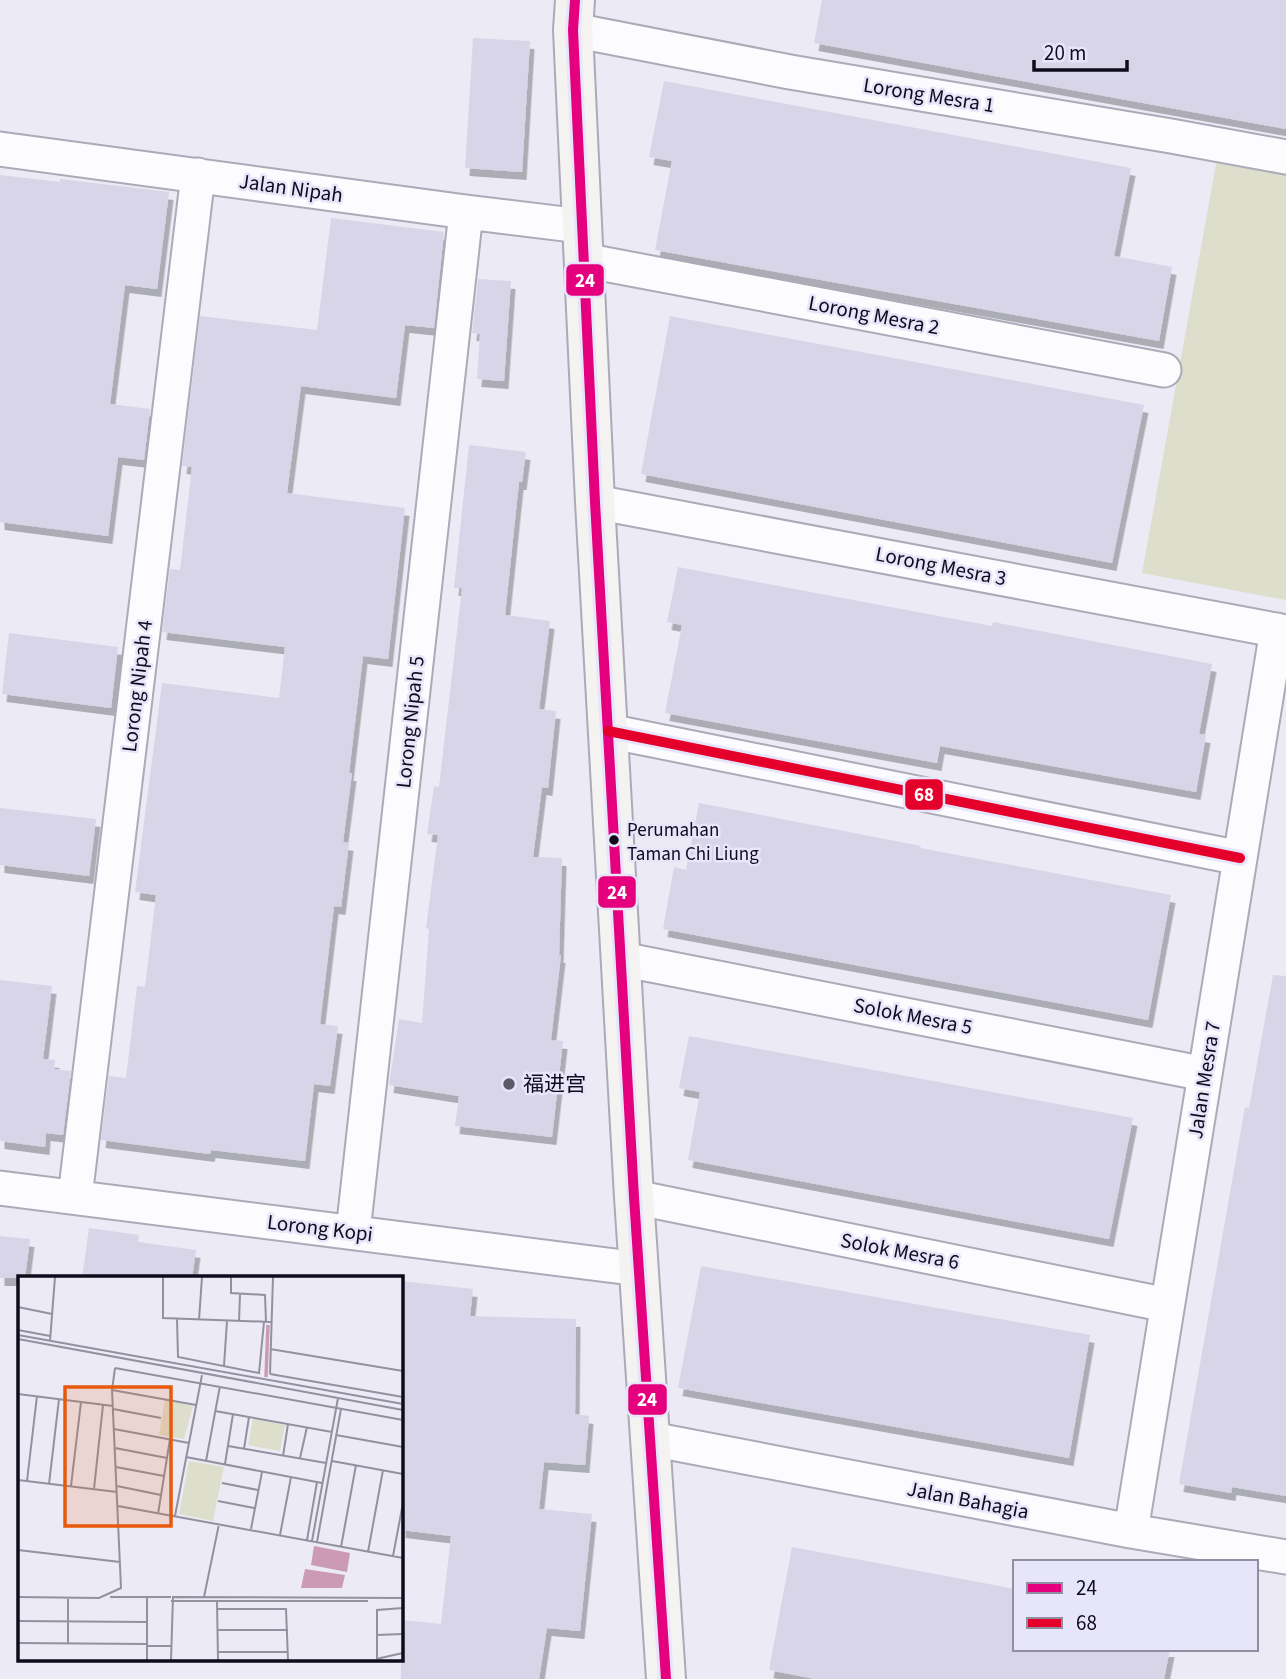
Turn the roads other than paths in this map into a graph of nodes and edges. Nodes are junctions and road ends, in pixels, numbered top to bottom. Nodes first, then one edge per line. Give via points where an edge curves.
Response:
1 (574, 15) edge
2 (0, 149) edge
3 (1286, 157) edge
4 (198, 175) junction
5 (466, 212) junction
6 (582, 243) junction
7 (1164, 370) dead end
8 (595, 502) junction
9 (1282, 631) edge
10 (608, 731) junction
11 (1240, 858) junction
12 (621, 959) junction
13 (1205, 1073) junction
14 (0, 1188) edge
15 (75, 1197) junction
16 (634, 1197) junction
17 (353, 1232) junction
18 (639, 1269) junction
19 (1167, 1305) junction
20 (651, 1439) junction
21 (1131, 1531) junction
22 (1286, 1557) edge
23 (666, 1679) edge

1 - 3 street, Lorong Mesra 1 via 790,72
1 - 6 street
2 - 4 street, Jalan Nipah
4 - 5 street, Jalan Nipah
4 - 15 street, Lorong Nipah 4
5 - 6 street, Jalan Nipah
5 - 17 street, Lorong Nipah 5
6 - 7 street, Lorong Mesra 2
6 - 8 street
8 - 9 street, Lorong Mesra 3
8 - 10 street
9 - 11 street, Jalan Mesra 7
10 - 11 street
10 - 12 street
11 - 13 street, Jalan Mesra 7
12 - 13 street, Solok Mesra 5
12 - 16 street
13 - 19 street, Jalan Mesra 7
14 - 15 street, Lorong Kopi
15 - 17 street, Lorong Kopi
16 - 18 street
16 - 19 street, Solok Mesra 6
17 - 18 street, Lorong Kopi
18 - 20 street
19 - 21 street, Jalan Mesra 7
20 - 21 street, Jalan Bahagia
20 - 23 street
21 - 22 street, Jalan Bahagia

